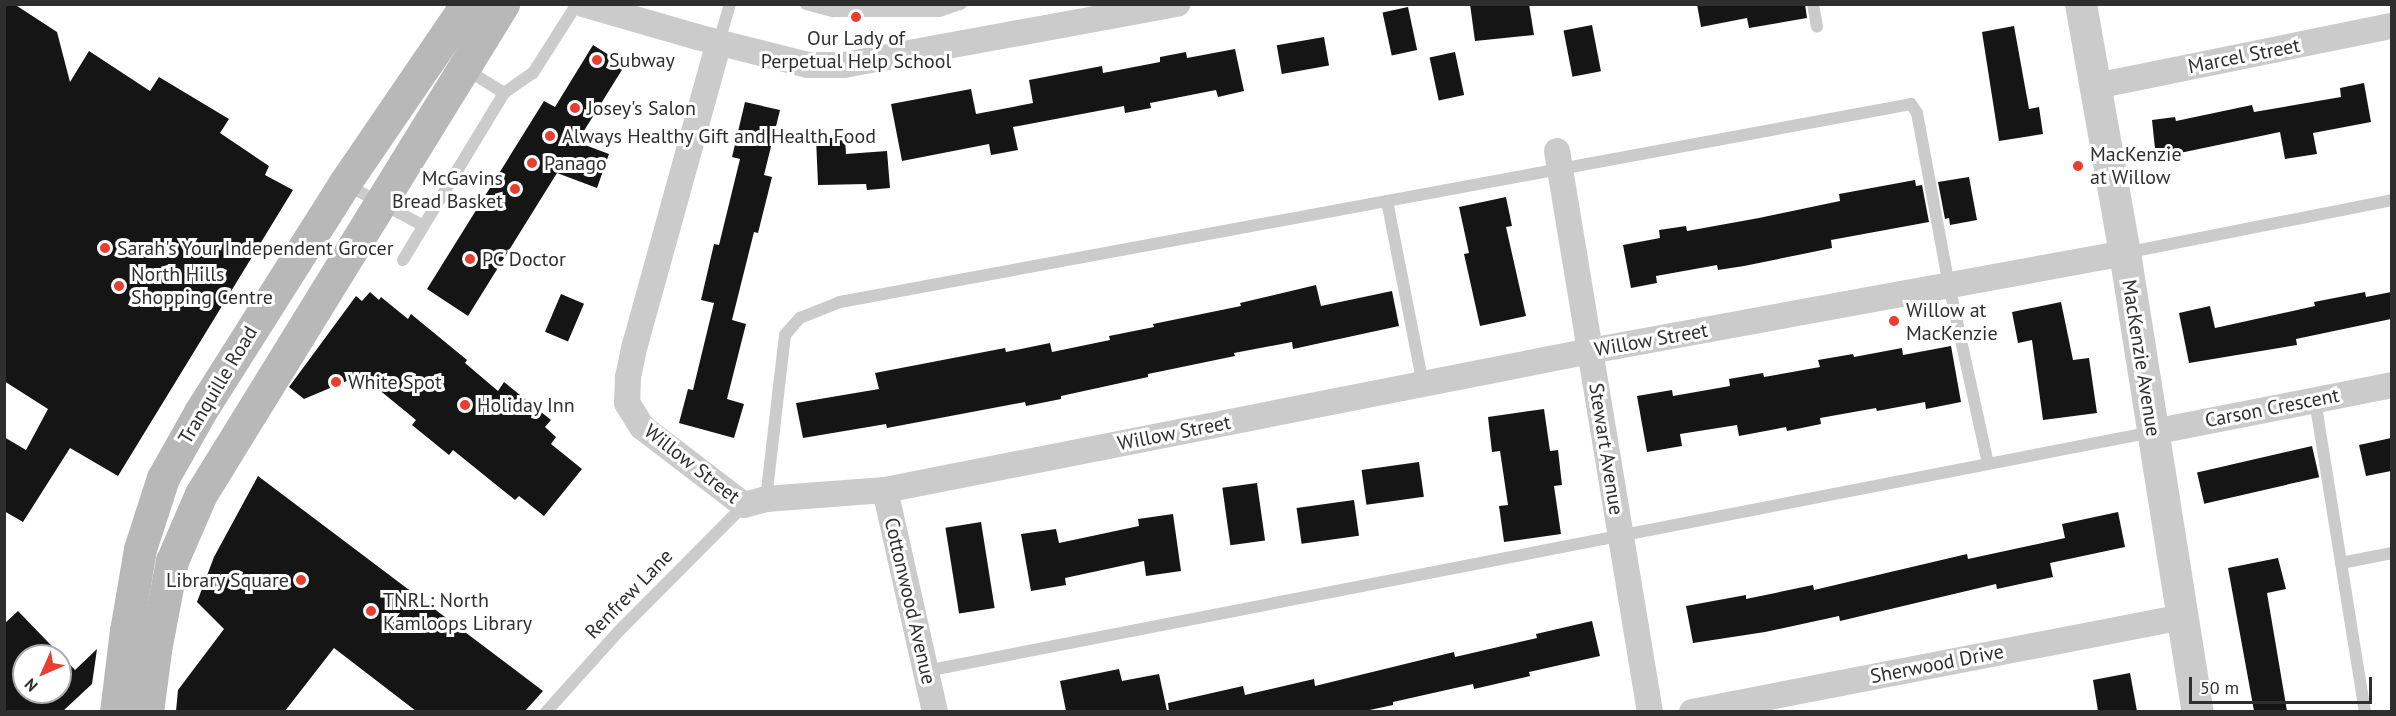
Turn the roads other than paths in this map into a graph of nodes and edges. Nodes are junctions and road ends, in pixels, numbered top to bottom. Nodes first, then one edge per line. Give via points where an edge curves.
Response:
1 (466, 4) edge
2 (504, 4) edge
3 (577, 4) edge
4 (583, 4) edge
5 (730, 4) edge
6 (806, 4) edge
7 (961, 4) edge
8 (1177, 4) edge
9 (1813, 4) edge
10 (2081, 4) edge
11 (832, 8) edge
12 (1088, 12) edge
13 (2391, 26) edge
14 (1817, 27) dead end
15 (719, 42) junction
16 (464, 68) junction
17 (2096, 86) junction
18 (504, 93) junction
19 (1559, 160) junction
20 (344, 184) junction
21 (2391, 200) edge
22 (1388, 201) junction
23 (380, 202) junction
24 (424, 226) junction
25 (2125, 253) junction
26 (403, 260) dead end
27 (1949, 285) junction
28 (1590, 351) junction
29 (1422, 384) junction
30 (2391, 385) edge
31 (2315, 400) junction
32 (2153, 432) junction
33 (1988, 464) junction
34 (885, 490) junction
35 (755, 502) junction
36 (1621, 535) junction
37 (2391, 553) edge
38 (2342, 563) junction
39 (2183, 617) junction
40 (926, 671) junction
41 (1739, 707) edge
42 (116, 711) edge
43 (147, 711) edge
44 (546, 711) edge
45 (935, 711) edge
46 (1650, 711) edge
47 (1692, 711) edge
48 (2198, 711) edge
49 (2365, 711) edge

1 - 20 main road, Tranquille Road
2 - 16 main road
3 - 18 lane via 533,73
4 - 15 street
5 - 15 lane
6 - 11 lane
7 - 11 lane via 939,11
8 - 12 street
9 - 14 lane
10 - 17 street, MacKenzie Avenue
12 - 15 street via 844,65 808,64
13 - 17 street, Marcel Street
15 - 35 street, Willow Street via 635,344 627,403 642,427
16 - 18 lane
16 - 23 main road
17 - 25 street, MacKenzie Avenue
18 - 24 lane
19 - 22 lane
19 - 27 lane via 1911,104 1917,114
19 - 28 street, Stewart Avenue
20 - 23 lane
20 - 42 main road, Tranquille Road via 200,412 163,478 141,549
21 - 25 lane
22 - 29 lane
22 - 35 lane via 840,302 800,318 785,335
23 - 24 lane
23 - 43 main road via 201,494 186,526 172,561
24 - 26 lane
25 - 27 street, Willow Street
25 - 32 street, MacKenzie Avenue
27 - 28 street, Willow Street
27 - 33 lane
28 - 29 street, Willow Street
28 - 36 street, Stewart Avenue
29 - 34 street, Willow Street
30 - 31 street, Carson Crescent
31 - 32 street, Carson Crescent
31 - 38 lane
32 - 33 lane
32 - 39 street, MacKenzie Avenue
33 - 36 lane
34 - 35 street, Willow Street
34 - 40 street, Cottonwood Avenue
35 - 44 lane, Renfrew Lane via 619,631
36 - 40 lane
36 - 46 street, Stewart Avenue
37 - 38 lane
38 - 49 lane
39 - 41 street, Sherwood Drive
39 - 48 street, MacKenzie Avenue
40 - 45 street, Cottonwood Avenue
41 - 47 street, Sherwood Drive

